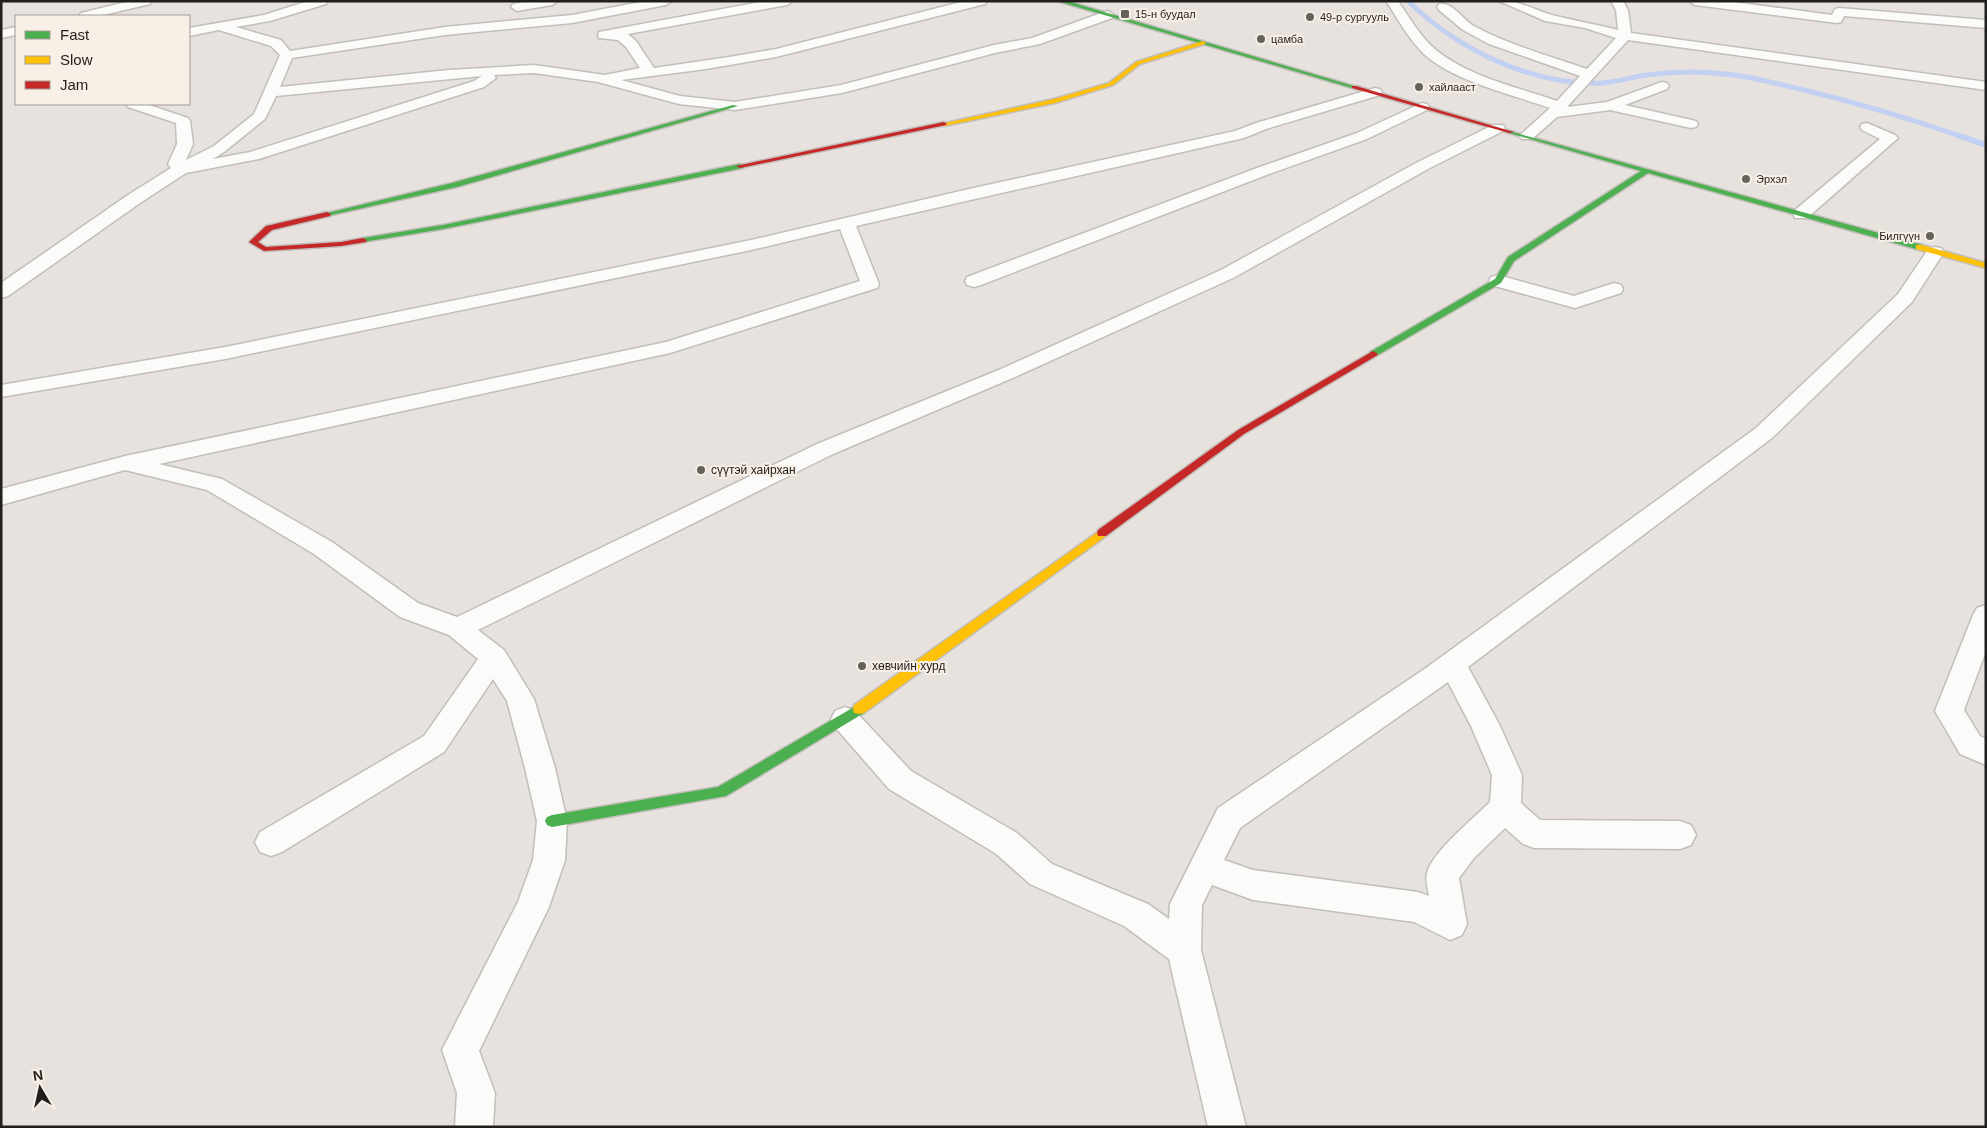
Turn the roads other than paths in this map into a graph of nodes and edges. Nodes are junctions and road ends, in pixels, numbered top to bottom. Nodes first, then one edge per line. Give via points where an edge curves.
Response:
1 (146, 1) edge
2 (322, 1) edge
3 (552, 1) edge
4 (666, 1) edge
5 (786, 1) edge
6 (981, 1) edge
7 (1060, 1) edge
8 (1392, 1) edge
9 (1505, 1) edge
10 (1617, 1) edge
11 (1695, 1) edge
12 (517, 7) dead end
13 (1443, 7) dead end
14 (88, 15) edge
15 (1108, 15) junction
16 (266, 18) junction
17 (572, 19) junction
18 (1986, 24) edge
19 (220, 26) junction
20 (15, 31) edge
21 (190, 32) edge
22 (593, 32) junction
23 (1, 34) edge
24 (1625, 36) junction
25 (276, 43) junction
26 (1203, 43) junction
27 (287, 55) junction
28 (502, 70) junction
29 (644, 73) junction
30 (1589, 74) junction
31 (599, 78) junction
32 (1662, 86) dead end
33 (1986, 86) edge
34 (270, 92) junction
35 (1375, 92) junction
36 (136, 105) edge
37 (735, 106) junction
38 (1610, 106) junction
39 (1422, 108) junction
40 (1556, 110) junction
41 (1691, 124) dead end
42 (1867, 127) dead end
43 (1498, 128) junction
44 (1527, 136) junction
45 (181, 169) junction
46 (1646, 171) junction
47 (1801, 214) junction
48 (846, 223) junction
49 (1935, 252) junction
50 (1986, 266) edge
51 (974, 281) dead end
52 (1498, 281) junction
53 (1614, 289) dead end
54 (1, 292) edge
55 (1, 391) edge
56 (125, 463) junction
57 (2, 503) edge
58 (1986, 615) edge
59 (458, 628) junction
60 (494, 658) junction
61 (1452, 664) junction
62 (845, 719) junction
63 (1986, 753) edge
64 (1505, 808) junction
65 (552, 821) junction
66 (1680, 835) dead end
67 (271, 842) dead end
68 (1204, 867) junction
69 (1184, 950) junction
70 (474, 1127) edge
71 (1227, 1127) edge

1 - 14 street
2 - 16 street
3 - 12 street
4 - 17 street
5 - 22 street
6 - 29 street via 799,47 698,67
7 - 15 street
8 - 40 street via 1424,46 1441,60
9 - 24 street via 1549,18
10 - 24 street via 1622,10
11 - 18 street via 1837,18 1839,12
13 - 30 street via 1468,27 1494,41
15 - 26 street
15 - 37 street via 1034,41 842,89
16 - 19 street
16 - 25 street via 275,32
17 - 22 street
17 - 27 street via 446,31
19 - 21 street
19 - 25 street
20 - 23 street
22 - 29 street via 622,36 646,68
24 - 30 street
24 - 33 street
25 - 27 street
26 - 35 street
26 - 37 street via 1138,63 1111,84 1055,101 434,229 341,244 264,250 253,242 269,228 454,185
27 - 34 street
28 - 31 street via 534,70
28 - 34 street
28 - 45 street via 479,84 253,156
29 - 31 street
30 - 40 street
31 - 37 street via 679,100
32 - 38 street
34 - 45 street via 260,116 220,149
35 - 39 street
35 - 48 street via 1229,138
36 - 45 street via 173,115 183,122 185,144 176,164
38 - 40 street
38 - 41 street
39 - 43 street
39 - 51 street via 1362,136
40 - 44 street
42 - 47 street via 1890,138
43 - 44 street
43 - 59 street via 1422,166 1227,274 825,449
44 - 46 street
45 - 54 street
46 - 47 street
46 - 52 street via 1510,259
47 - 49 street
48 - 55 street via 225,353
48 - 56 street via 870,284 670,347
49 - 50 street
49 - 61 street via 1905,298 1764,433
52 - 53 street via 1576,302
52 - 62 street via 1241,432
56 - 57 street
56 - 59 street via 214,484 322,548 409,610
58 - 63 street via 1949,710 1970,745
59 - 60 street
60 - 65 street via 520,699
60 - 67 street via 434,744
61 - 64 street via 1485,724 1507,776
61 - 68 street via 1230,818
62 - 65 street via 720,792
62 - 69 street via 900,780 1006,844 1042,874 1136,915
64 - 66 street via 1534,834
64 - 68 street via 1463,848 1442,874 1450,924 1418,907 1253,885
65 - 70 street via 549,860 533,907 460,1050 476,1093
68 - 69 street via 1186,904
69 - 71 street

